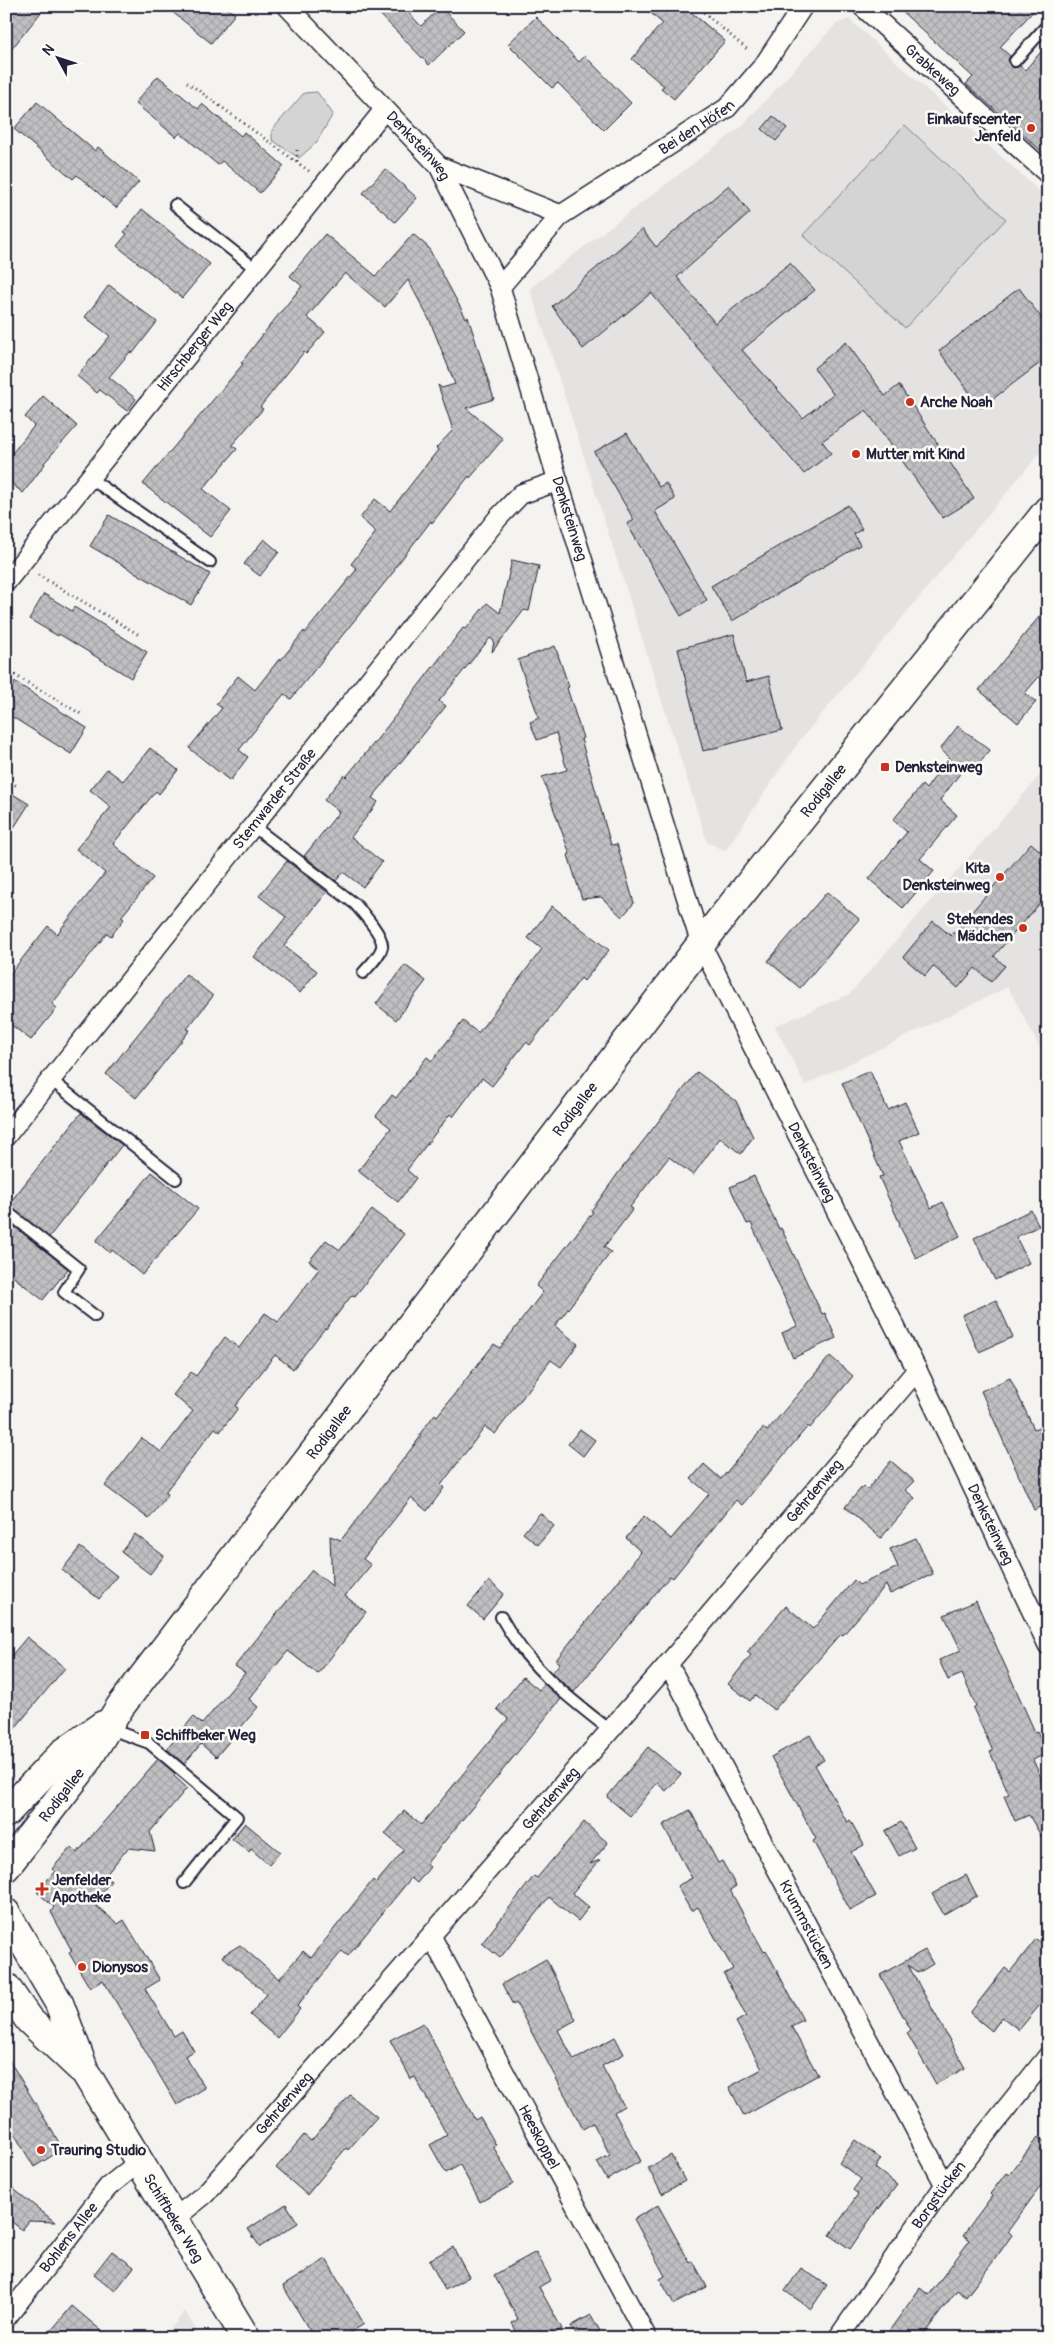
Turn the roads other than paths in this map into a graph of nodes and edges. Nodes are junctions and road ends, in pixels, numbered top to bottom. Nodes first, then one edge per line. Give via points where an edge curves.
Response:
1 (287, 6) edge
2 (804, 6) edge
3 (862, 6) edge
4 (1048, 24) edge
5 (1015, 61) dead end
6 (384, 110) junction
7 (439, 166) junction
8 (1048, 174) edge
9 (175, 205) dead end
10 (561, 215) junction
11 (257, 270) junction
12 (500, 287) junction
13 (90, 478) junction
14 (558, 481) junction
15 (1048, 510) edge
16 (210, 562) dead end
17 (6, 582) edge
18 (253, 826) junction
19 (701, 944) junction
20 (363, 973) dead end
21 (51, 1080) junction
22 (6, 1136) edge
23 (176, 1179) dead end
24 (6, 1211) edge
25 (95, 1316) dead end
26 (917, 1370) junction
27 (501, 1616) dead end
28 (1048, 1645) edge
29 (668, 1664) junction
30 (109, 1723) junction
31 (610, 1730) junction
32 (6, 1813) edge
33 (6, 1867) edge
34 (184, 1883) dead end
35 (6, 1913) edge
36 (431, 1936) junction
37 (6, 1987) edge
38 (1048, 2056) edge
39 (84, 2072) junction
40 (139, 2162) junction
41 (945, 2185) junction
42 (174, 2219) junction
43 (6, 2318) edge
44 (246, 2338) edge
45 (647, 2338) edge
46 (838, 2338) edge

1 - 6 street, Denksteinweg
2 - 10 street, Bei den Höfen via 764,64 727,108
3 - 8 street, Grabkeweg via 979,103
4 - 5 lane
6 - 7 street, Denksteinweg
6 - 11 street, Hirschberger Weg
7 - 10 street
7 - 12 street, Denksteinweg
9 - 11 lane
10 - 12 street, Bei den Höfen
11 - 13 street, Hirschberger Weg
12 - 14 street, Denksteinweg
13 - 16 lane
13 - 17 street, Hirschberger Weg
14 - 18 street, Stemwarder Straße via 521,494 498,518
14 - 19 street, Denksteinweg
15 - 19 main road, Rodigallee
18 - 20 lane via 366,916 382,948
18 - 21 street, Stemwarder Straße
19 - 26 street, Denksteinweg
19 - 30 main road, Rodigallee
21 - 22 street, Stemwarder Straße
21 - 23 lane
24 - 25 lane via 79,1269 64,1292
26 - 28 street, Denksteinweg
26 - 29 street, Gehrdenweg
27 - 31 lane via 513,1640 544,1676
29 - 31 street, Gehrdenweg
29 - 41 street, Krummstücken
30 - 32 main road, Rodigallee via 63,1754
30 - 33 main road, Rodigallee via 79,1773
30 - 34 lane via 149,1743 237,1817
31 - 36 street, Gehrdenweg
35 - 39 main road, Schiffbeker Weg via 59,2003
36 - 42 street, Gehrdenweg via 206,2194
36 - 45 street, Heeskoppel
37 - 39 main road, Schiffbeker Weg via 29,2020
38 - 41 street, Borgstücken
39 - 40 main road, Schiffbeker Weg
40 - 42 main road, Schiffbeker Weg
40 - 43 street, Bohlens Allee via 108,2187
41 - 46 street, Borgstücken
42 - 44 main road, Schiffbeker Weg

